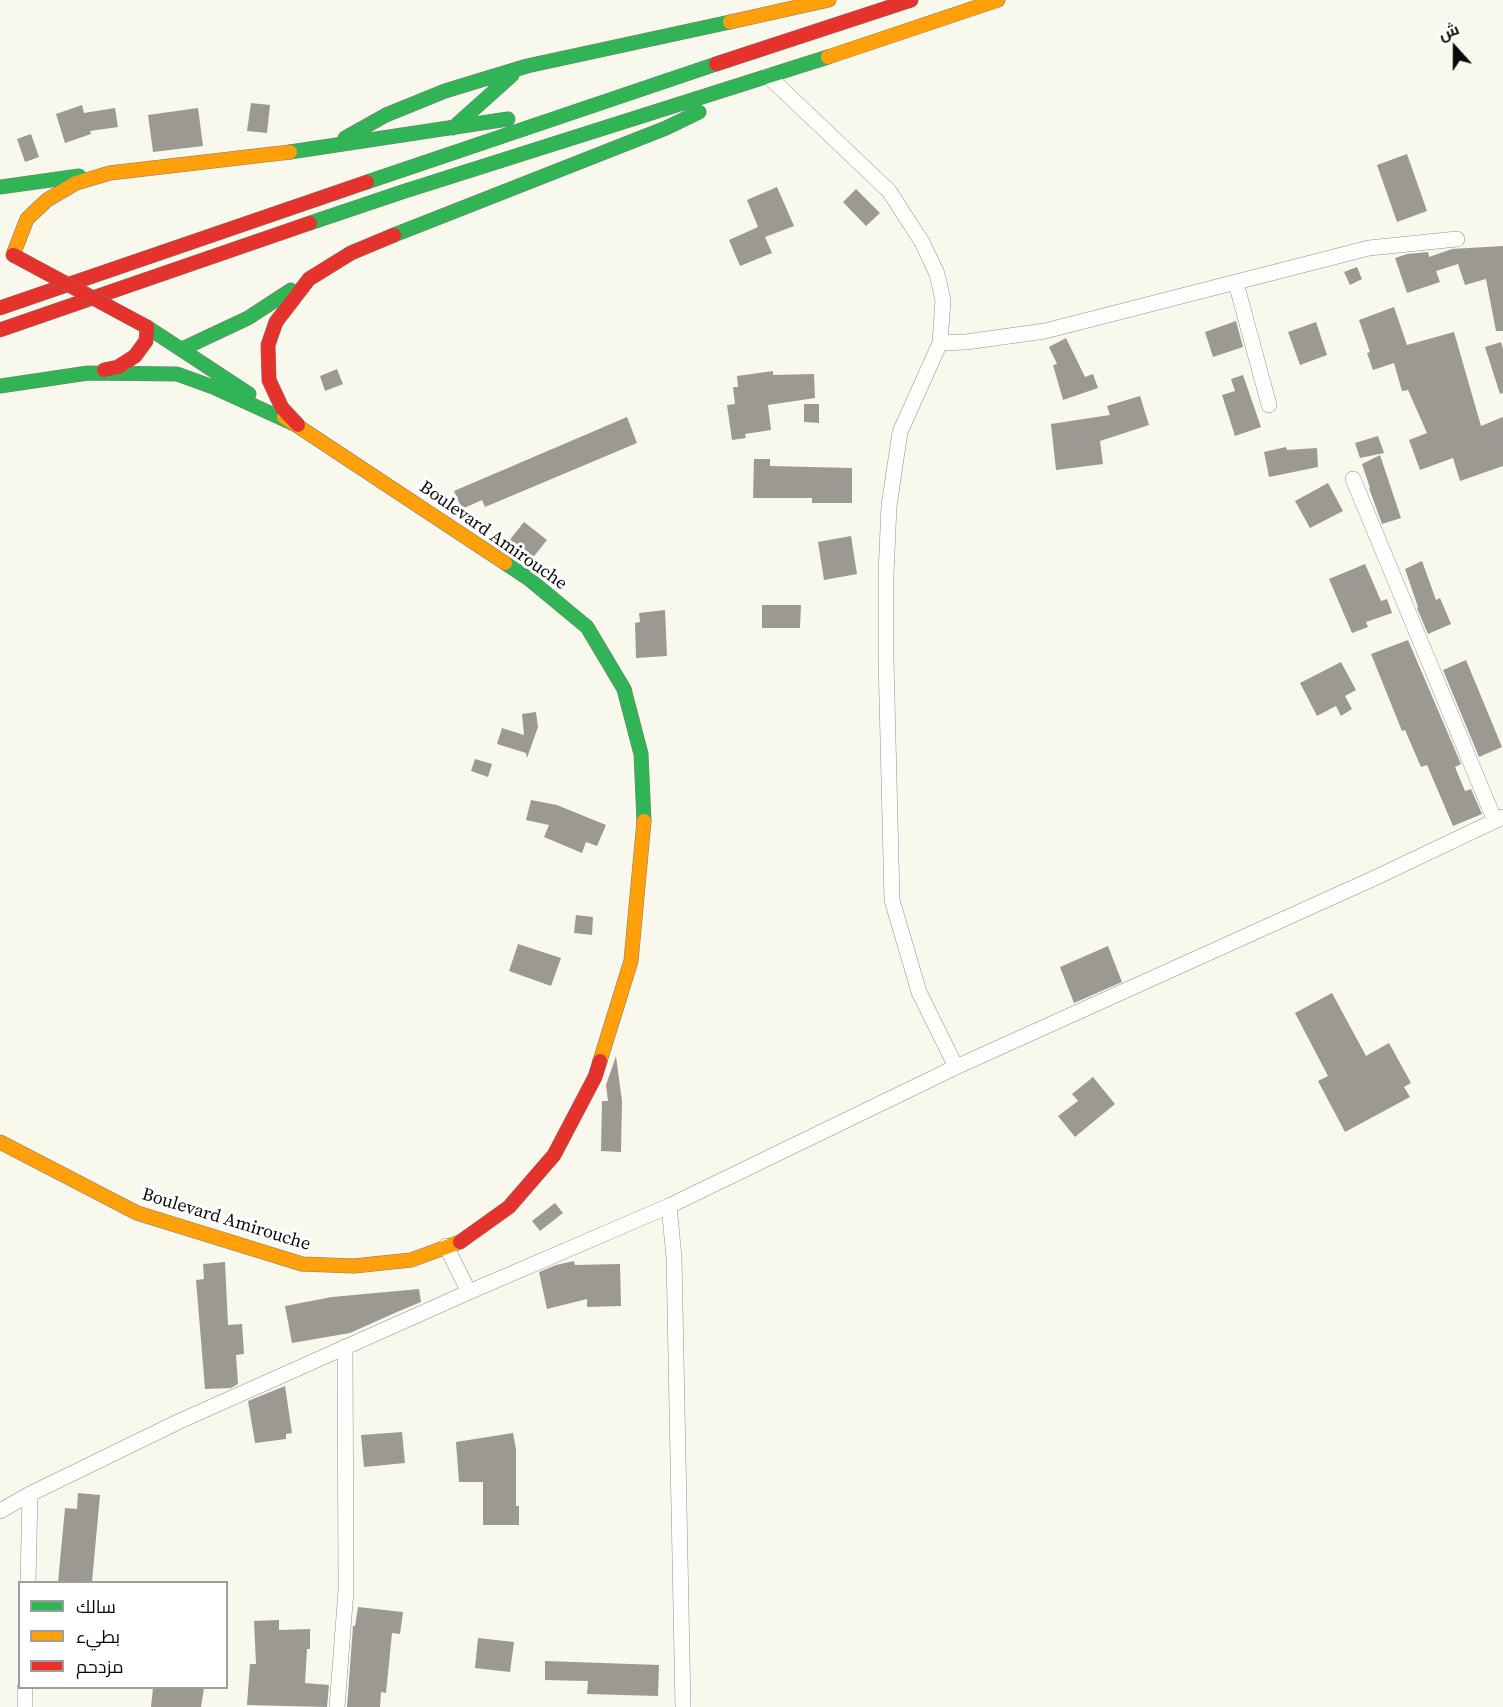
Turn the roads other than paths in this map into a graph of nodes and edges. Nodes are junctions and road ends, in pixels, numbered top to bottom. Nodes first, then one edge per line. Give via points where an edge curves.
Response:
1 (829, 0) edge
2 (910, 0) edge
3 (998, 0) edge
4 (518, 70) junction
5 (762, 78) junction
6 (557, 116) junction
7 (453, 128) junction
8 (327, 148) junction
9 (110, 173) junction
10 (0, 188) edge
11 (1457, 238) dead end
12 (309, 279) junction
13 (1236, 283) junction
14 (0, 308) edge
15 (147, 327) junction
16 (0, 330) edge
17 (940, 343) junction
18 (182, 349) junction
19 (88, 373) junction
20 (0, 386) edge
21 (1269, 405) dead end
22 (298, 426) junction
23 (1353, 479) dead end
24 (1499, 819) edge
25 (956, 1066) junction
26 (0, 1142) edge
27 (669, 1206) junction
28 (446, 1246) junction
29 (469, 1292) junction
30 (345, 1347) junction
31 (30, 1494) junction
32 (0, 1511) edge
33 (28, 1581) edge
34 (25, 1689) edge
35 (25, 1707) edge
36 (337, 1707) edge
37 (683, 1707) edge

1 - 4 main road
2 - 6 main road
3 - 5 main road
4 - 7 main road
4 - 8 main road via 445,91 386,115
5 - 12 main road via 666,128 375,242
5 - 16 main road via 402,192
5 - 17 street via 889,191 922,242 937,274 943,300
6 - 7 main road
6 - 14 main road
7 - 8 main road
8 - 9 main road
9 - 10 main road
9 - 15 main road, Boulevard Amirouche, bridge via 76,183 47,200 27,219 13,255
11 - 13 street via 1369,248
12 - 18 main road via 248,318
12 - 22 main road via 276,322 268,345 269,380 282,408
13 - 17 street via 1046,331
13 - 21 street
15 - 18 main road, Boulevard Amirouche
15 - 19 main road via 146,341 135,356 118,367
17 - 25 street via 900,432 889,506 886,659 890,852 892,900 920,992
18 - 22 main road, Boulevard Amirouche
19 - 20 main road
19 - 22 main road via 177,374
22 - 28 main road, Boulevard Amirouche via 529,579 587,627 624,689 641,754 644,829 632,961 595,1077 554,1155 509,1208 464,1240
23 - 24 street
24 - 25 street
25 - 27 street
26 - 28 main road, Boulevard Amirouche via 137,1213 302,1264 354,1266 411,1260
27 - 29 street
27 - 37 street via 674,1257
28 - 29 street
29 - 30 street
30 - 31 street
30 - 36 street via 346,1590
31 - 32 street
31 - 33 street
34 - 35 street

